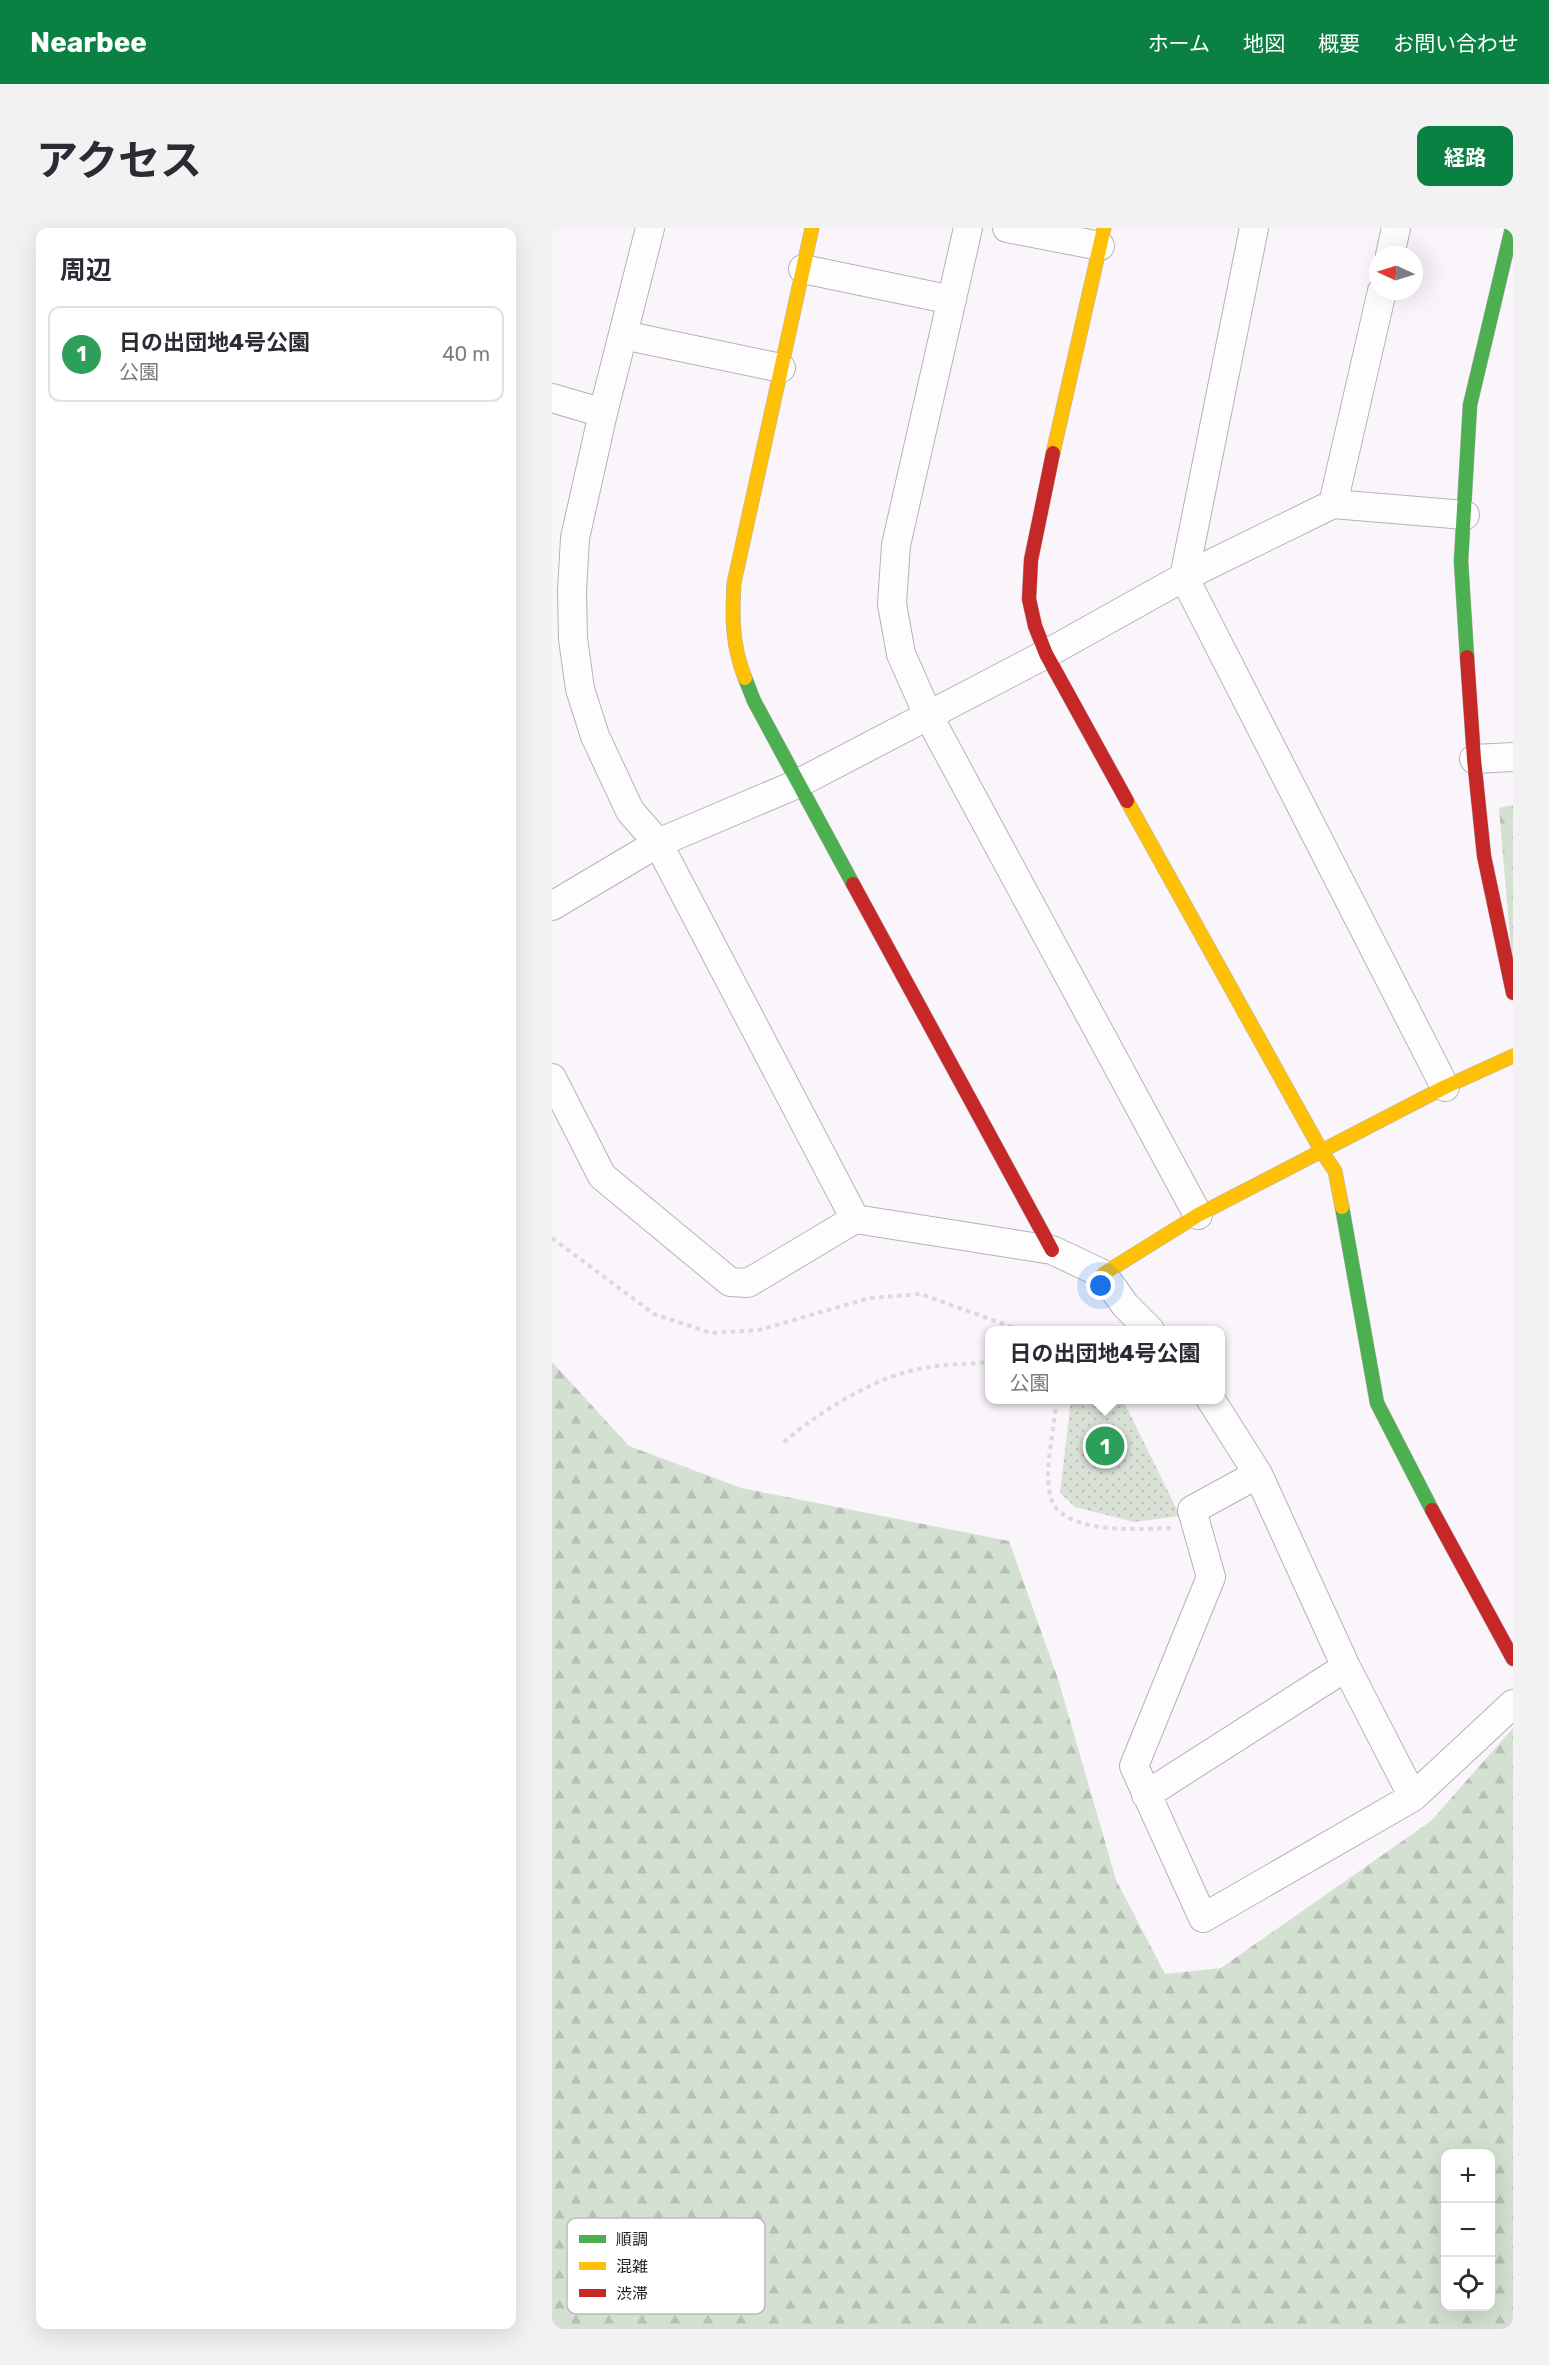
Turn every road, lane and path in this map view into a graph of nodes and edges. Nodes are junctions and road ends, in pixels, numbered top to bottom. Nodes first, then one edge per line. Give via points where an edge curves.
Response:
1 (650, 228) edge
2 (812, 228) edge
3 (968, 228) edge
4 (1007, 228) edge
5 (1254, 228) edge
6 (1396, 228) edge
7 (1512, 228) edge
8 (1102, 237) edge
9 (1392, 246) edge
10 (803, 269) junction
11 (952, 300) junction
12 (1380, 300) edge
13 (623, 335) junction
14 (781, 368) junction
15 (552, 398) edge
16 (603, 413) junction
17 (1333, 504) junction
18 (1464, 515) junction
19 (1184, 577) junction
20 (1046, 654) junction
21 (928, 715) junction
22 (1513, 757) edge
23 (1474, 759) junction
24 (797, 784) junction
25 (658, 843) junction
26 (552, 906) edge
27 (1513, 993) edge
28 (1513, 1056) edge
29 (552, 1078) edge
30 (1445, 1087) junction
31 (1322, 1152) junction
32 (1198, 1215) junction
33 (855, 1219) junction
34 (552, 1238) edge
35 (1052, 1250) junction
36 (1103, 1274) junction
37 (1009, 1326) edge
38 (1146, 1326) edge
39 (985, 1362) edge
40 (1056, 1404) edge
41 (1214, 1404) edge
42 (784, 1442) dead end
43 (1258, 1474) junction
44 (1196, 1528) junction
45 (1513, 1659) edge
46 (1346, 1667) junction
47 (1513, 1704) edge
48 (1146, 1795) junction
49 (1413, 1797) junction

1 - 13 street
2 - 10 street
3 - 11 street
4 - 8 street
5 - 19 street
6 - 9 street
7 - 18 street via 1470,405
8 - 20 street via 1031,560 1029,598
10 - 11 street
10 - 14 street
11 - 21 street via 896,545 892,604 901,654
12 - 17 street
13 - 14 street
13 - 16 street
14 - 24 street via 734,583 732,627 737,658 754,702
15 - 16 street
16 - 25 street via 575,538 573,639 580,689 595,736 630,811
17 - 18 street
17 - 19 street
18 - 23 street via 1461,561
19 - 20 street
19 - 30 street
20 - 21 street
20 - 31 street
21 - 24 street
21 - 32 street
22 - 23 street
23 - 27 street via 1484,856
24 - 25 street
24 - 35 street
25 - 26 street
25 - 33 street
28 - 30 street
29 - 33 street via 602,1176 730,1282 748,1283
30 - 31 street
31 - 32 street
31 - 45 street via 1335,1171 1377,1403
32 - 36 street
33 - 35 street
34 - 37 path via 654,1314 711,1333 759,1330 870,1298 921,1294
35 - 36 street
36 - 38 street
39 - 42 path via 928,1367 875,1383 811,1419
40 - 44 path via 1048,1472 1055,1507 1067,1516 1118,1530
41 - 43 street
43 - 44 street via 1192,1510
43 - 46 street
44 - 48 street via 1212,1577 1134,1766
46 - 48 street
46 - 49 street
47 - 49 street
48 - 49 street via 1203,1918

